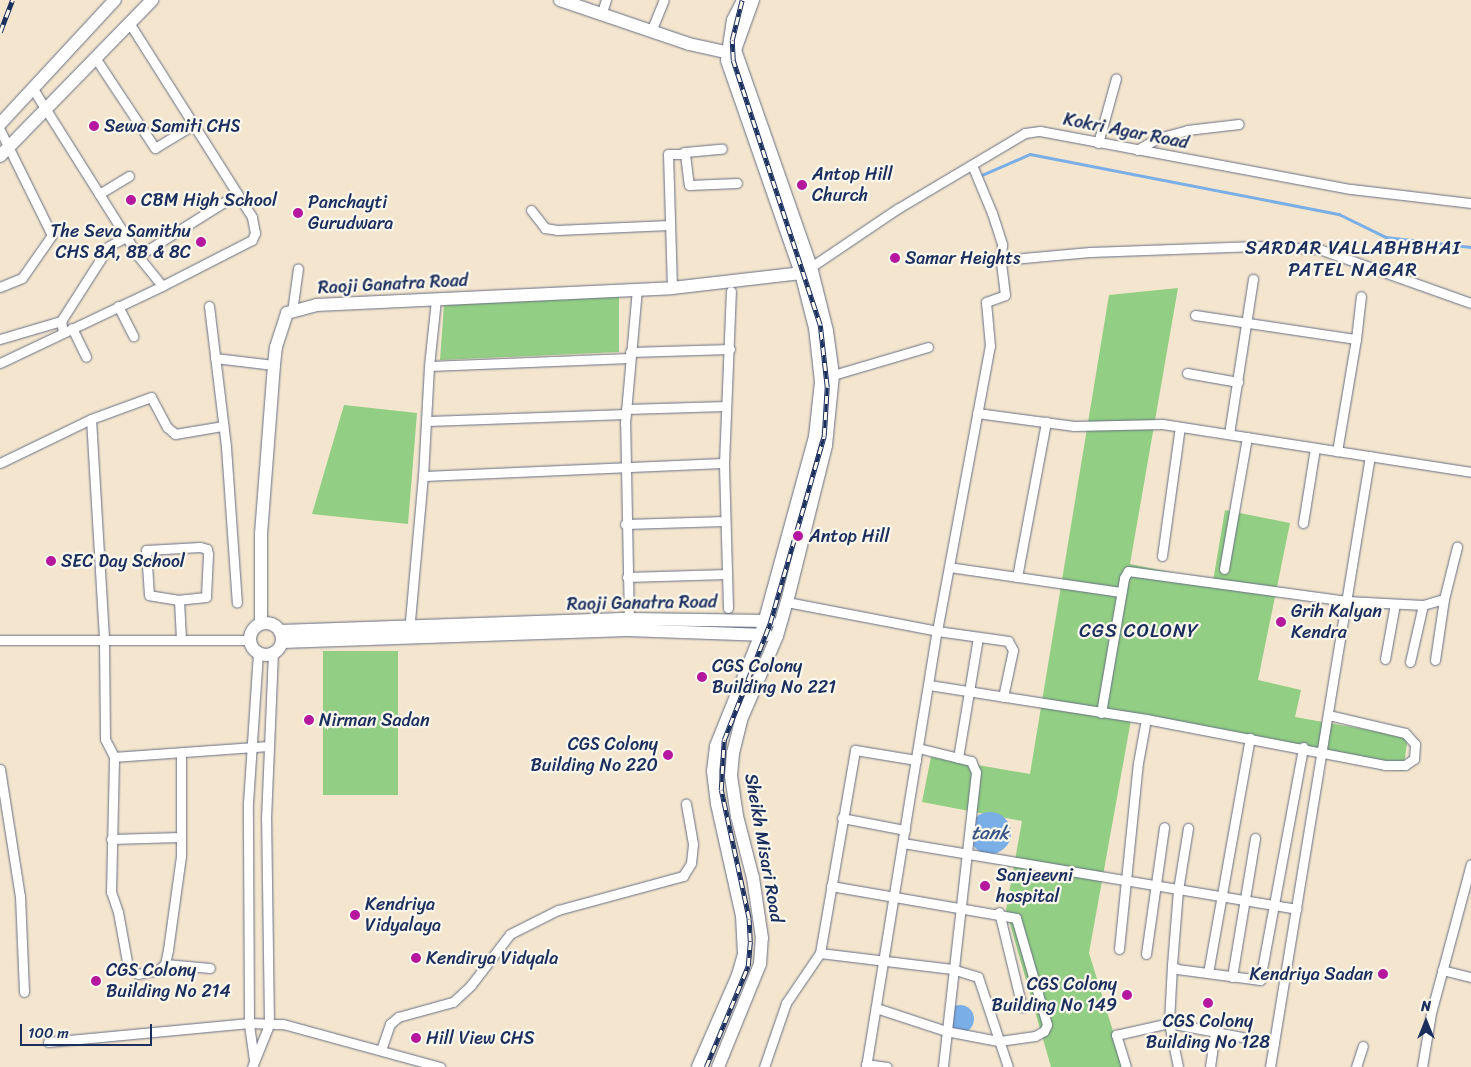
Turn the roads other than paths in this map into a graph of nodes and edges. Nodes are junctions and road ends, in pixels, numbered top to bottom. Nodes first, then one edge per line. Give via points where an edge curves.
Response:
1 (115, 0) edge
2 (152, 0) edge
3 (560, 0) edge
4 (586, 0) edge
5 (664, 0) edge
6 (743, 0) edge
7 (753, 0) edge
8 (604, 6) edge
9 (130, 24) junction
10 (652, 26) junction
11 (731, 51) junction
12 (96, 59) junction
13 (1116, 78) dead end
14 (33, 89) junction
15 (47, 111) junction
16 (0, 124) edge
17 (193, 124) junction
18 (1239, 124) dead end
19 (0, 130) edge
20 (1098, 143) junction
21 (10, 147) junction
22 (722, 149) dead end
23 (1137, 150) junction
24 (684, 152) junction
25 (0, 156) edge
26 (972, 165) junction
27 (129, 176) dead end
28 (737, 183) dead end
29 (99, 194) junction
30 (237, 194) junction
31 (1471, 203) edge
32 (531, 210) dead end
33 (669, 225) junction
34 (126, 237) junction
35 (138, 256) junction
36 (1001, 260) junction
37 (298, 268) dead end
38 (806, 270) junction
39 (1253, 279) dead end
40 (0, 286) edge
41 (162, 286) junction
42 (672, 288) junction
43 (637, 289) junction
44 (730, 291) dead end
45 (1361, 296) dead end
46 (436, 299) junction
47 (1471, 303) edge
48 (118, 306) junction
49 (209, 306) dead end
50 (292, 312) junction
51 (1195, 315) dead end
52 (61, 321) junction
53 (1247, 323) junction
54 (72, 328) junction
55 (63, 332) junction
56 (133, 336) dead end
57 (0, 339) edge
58 (1356, 340) junction
59 (928, 347) dead end
60 (730, 349) junction
61 (629, 356) junction
62 (86, 357) dead end
63 (215, 358) junction
64 (0, 363) edge
65 (274, 365) junction
66 (430, 366) junction
67 (1187, 372) dead end
68 (833, 376) junction
69 (1238, 382) junction
70 (726, 406) junction
71 (626, 412) junction
72 (977, 412) junction
73 (91, 419) junction
74 (428, 421) junction
75 (1046, 422) junction
76 (223, 426) junction
77 (1180, 427) junction
78 (1229, 434) junction
79 (1246, 437) junction
80 (1315, 448) junction
81 (1337, 451) junction
82 (1370, 456) junction
83 (0, 463) edge
84 (724, 463) junction
85 (625, 467) junction
86 (1471, 472) edge
87 (423, 476) junction
88 (803, 482) junction
89 (816, 486) junction
90 (725, 521) junction
91 (1303, 523) dead end
92 (625, 524) junction
93 (1457, 547) dead end
94 (1162, 556) dead end
95 (949, 567) junction
96 (1224, 569) dead end
97 (727, 574) junction
98 (627, 577) junction
99 (1017, 577) junction
100 (1121, 592) junction
101 (1444, 599) junction
102 (179, 600) junction
103 (1346, 601) junction
104 (787, 602) junction
105 (237, 603) dead end
106 (1395, 604) junction
107 (1423, 605) junction
108 (728, 608) dead end
109 (764, 620) junction
110 (781, 623) junction
111 (262, 624) junction
112 (629, 624) junction
113 (409, 631) junction
114 (937, 631) junction
115 (761, 634) junction
116 (777, 636) junction
117 (281, 637) junction
118 (978, 637) junction
119 (0, 640) edge
120 (181, 640) junction
121 (250, 640) junction
122 (104, 641) junction
123 (258, 653) junction
124 (273, 654) junction
125 (1385, 659) dead end
126 (1435, 660) dead end
127 (1410, 662) dead end
128 (929, 685) junction
129 (970, 692) junction
130 (1003, 697) junction
131 (1101, 713) junction
132 (1328, 715) junction
133 (1146, 719) junction
134 (1250, 738) junction
135 (252, 746) junction
136 (268, 746) junction
137 (1303, 747) junction
138 (918, 748) junction
139 (1322, 751) junction
140 (182, 753) junction
141 (114, 757) junction
142 (958, 758) junction
143 (916, 760) junction
144 (0, 770) edge
145 (686, 804) dead end
146 (842, 818) junction
147 (1164, 826) dead end
148 (1188, 828) dead end
149 (905, 830) junction
150 (180, 837) junction
151 (1255, 838) dead end
152 (111, 839) junction
153 (903, 843) junction
154 (966, 854) junction
155 (1471, 864) edge
156 (1126, 880) junction
157 (831, 886) junction
158 (1157, 886) junction
159 (1178, 890) junction
160 (894, 896) junction
161 (1222, 896) junction
162 (1246, 901) junction
163 (959, 906) junction
164 (1273, 906) junction
165 (1296, 909) junction
166 (999, 912) junction
167 (1119, 949) dead end
168 (820, 953) junction
169 (1146, 954) dead end
170 (883, 963) junction
171 (165, 964) junction
172 (1172, 965) junction
173 (210, 968) dead end
174 (952, 969) junction
175 (1442, 970) junction
176 (1208, 972) junction
177 (1232, 977) junction
178 (1471, 977) edge
179 (24, 992) dead end
180 (1022, 1007) dead end
181 (876, 1008) junction
182 (249, 1023) junction
183 (1168, 1023) junction
184 (269, 1025) junction
185 (946, 1031) junction
186 (1215, 1032) junction
187 (998, 1040) junction
188 (48, 1042) dead end
189 (1274, 1044) junction
190 (1363, 1046) dead end
191 (381, 1050) junction
192 (253, 1065) edge
193 (866, 1065) edge
194 (440, 1067) edge
195 (698, 1067) edge
196 (718, 1067) edge
197 (764, 1067) edge
198 (887, 1067) edge
199 (942, 1067) edge
200 (1008, 1067) edge
201 (1126, 1067) edge
202 (1178, 1067) edge
203 (1210, 1067) edge
204 (1270, 1067) edge
205 (1356, 1067) edge
206 (1422, 1067) edge

1 - 14 street
2 - 9 street
3 - 8 street
4 - 8 street
5 - 10 street
6 - 11 street via 733,20
7 - 11 street
8 - 10 street
9 - 12 street
9 - 17 street
10 - 11 street
11 - 38 street via 731,76
12 - 15 street
12 - 17 street via 155,148
13 - 20 street
14 - 15 street
14 - 16 street
15 - 21 street
15 - 29 street
17 - 30 street
18 - 23 street via 1187,130 1158,138
19 - 21 street
20 - 23 street, Kokri Agar Road
20 - 26 street, Kokri Agar Road via 1040,132 1025,133
21 - 25 street
21 - 40 street via 52,236 22,278
22 - 24 street
23 - 31 street, Kokri Agar Road via 1351,190
24 - 28 street via 689,185
24 - 33 street via 670,152 667,157
26 - 36 street via 995,221 1002,244
26 - 38 street, Kokri Agar Road via 897,209
27 - 29 street
29 - 34 street
30 - 35 street
30 - 41 street via 252,217 255,233 252,240
32 - 33 street via 545,228 557,230
33 - 42 street
34 - 35 street
34 - 52 street via 109,246
35 - 41 street
36 - 47 street via 1090,252 1257,246 1319,249
36 - 72 street via 1005,295 986,302 990,346
37 - 50 street
38 - 42 street, Raoji Ganatra Road
38 - 68 street, Sheikh Misari Road via 827,331
38 - 88 street via 821,382 814,437
39 - 53 street
41 - 48 street
42 - 43 street, Raoji Ganatra Road
43 - 46 street, Raoji Ganatra Road
43 - 61 street
44 - 60 street
45 - 58 street
46 - 50 street, Raoji Ganatra Road via 316,305
46 - 66 street
48 - 54 street
48 - 56 street
49 - 63 street
50 - 65 street via 287,313
51 - 53 street
52 - 55 street
52 - 57 street
53 - 58 street
53 - 69 street
54 - 55 street
54 - 62 street
55 - 64 street
58 - 81 street
59 - 68 street
60 - 61 street
60 - 70 street
61 - 66 street
61 - 71 street
63 - 65 street
63 - 76 street
65 - 111 street via 261,534
66 - 74 street
67 - 69 street
68 - 89 street, Sheikh Misari Road via 826,445
69 - 78 street
70 - 71 street
70 - 84 street
71 - 74 street
71 - 85 street
72 - 75 street
72 - 95 street
73 - 76 street via 150,397 167,427 175,434
73 - 83 street
73 - 122 street
74 - 87 street
75 - 77 street via 1074,426 1162,424
75 - 99 street
76 - 105 street
77 - 78 street
77 - 94 street
78 - 79 street
79 - 80 street
79 - 96 street
80 - 81 street
80 - 91 street
81 - 82 street
82 - 86 street
82 - 103 street
84 - 85 street
84 - 90 street
85 - 87 street
85 - 92 street
87 - 113 street
88 - 89 street
88 - 109 street
89 - 104 street, Sheikh Misari Road
90 - 92 street
90 - 97 street
92 - 98 street
93 - 101 street
95 - 99 street
95 - 114 street
97 - 98 street
97 - 108 street
98 - 112 street
99 - 100 street
100 - 103 street via 1124,578 1133,570
100 - 131 street
101 - 107 street
101 - 126 street
102 - 102 street via 208,595 207,549 146,550 149,595
102 - 120 street
103 - 106 street
103 - 132 street
104 - 110 street, Sheikh Misari Road
104 - 114 street
106 - 107 street
106 - 125 street
107 - 127 street
109 - 110 street, Raoji Ganatra Road
109 - 112 street, Raoji Ganatra Road
109 - 115 street
110 - 116 street, Sheikh Misari Road
111 - 117 street via 272,624
111 - 121 street via 253,630
112 - 113 street, Raoji Ganatra Road
112 - 115 street, Raoji Ganatra Road
113 - 117 street, Raoji Ganatra Road
114 - 118 street
114 - 128 street
115 - 116 street
115 - 195 street via 723,723 713,771 717,804 742,916 744,954 738,976
116 - 196 street, Sheikh Misari Road via 741,720 733,753 731,776 736,816 753,878 762,938 760,964
117 - 124 street
118 - 129 street
118 - 130 street via 1012,644
119 - 122 street
120 - 121 street
120 - 122 street
121 - 123 street
122 - 141 street via 105,739
123 - 124 street
123 - 135 street
124 - 136 street
128 - 129 street
128 - 138 street
129 - 130 street
129 - 142 street
130 - 131 street
131 - 133 street
132 - 139 street
132 - 139 street via 1406,733 1412,738 1416,753 1406,765 1385,765
133 - 134 street
133 - 156 street
134 - 137 street
134 - 161 street
135 - 136 street
135 - 140 street
135 - 182 street via 248,803
136 - 184 street
137 - 139 street
137 - 164 street
138 - 142 street
138 - 143 street
139 - 165 street
140 - 141 street
140 - 150 street
141 - 152 street
142 - 154 street via 971,761 976,772
143 - 146 street via 855,750
143 - 149 street
144 - 179 street via 18,881
145 - 191 street via 693,844 690,863 683,876 558,910 510,934 471,985 453,1002 406,1012 394,1021
146 - 149 street
146 - 157 street
147 - 158 street
148 - 159 street
149 - 153 street
150 - 152 street
150 - 171 street via 181,856
151 - 162 street
152 - 171 street via 111,892 128,967 138,974 150,974
153 - 154 street
153 - 160 street
154 - 156 street
154 - 163 street
155 - 175 street
156 - 158 street
156 - 167 street
157 - 160 street
157 - 168 street
158 - 159 street
158 - 169 street
159 - 161 street
159 - 172 street
160 - 163 street
160 - 170 street
161 - 162 street
161 - 176 street
162 - 164 street
162 - 177 street
163 - 166 street
163 - 174 street
164 - 165 street
164 - 177 street via 1263,976 1253,981
165 - 189 street
166 - 180 street
166 - 187 street via 1011,914 1020,926 1047,1025 1035,1036
168 - 170 street
168 - 197 street via 786,1003 774,1029
170 - 174 street
170 - 181 street
171 - 173 street
172 - 176 street via 1177,969
172 - 183 street
174 - 185 street
174 - 187 street via 978,977
175 - 178 street
175 - 206 street
176 - 177 street
181 - 185 street
181 - 193 street
182 - 184 street
182 - 188 street
182 - 192 street
183 - 186 street
183 - 201 street via 1116,1034
183 - 202 street
184 - 191 street via 283,1024
184 - 192 street
185 - 187 street
185 - 199 street
186 - 189 street
186 - 203 street
187 - 200 street
189 - 204 street
190 - 205 street
191 - 194 street
193 - 198 street

